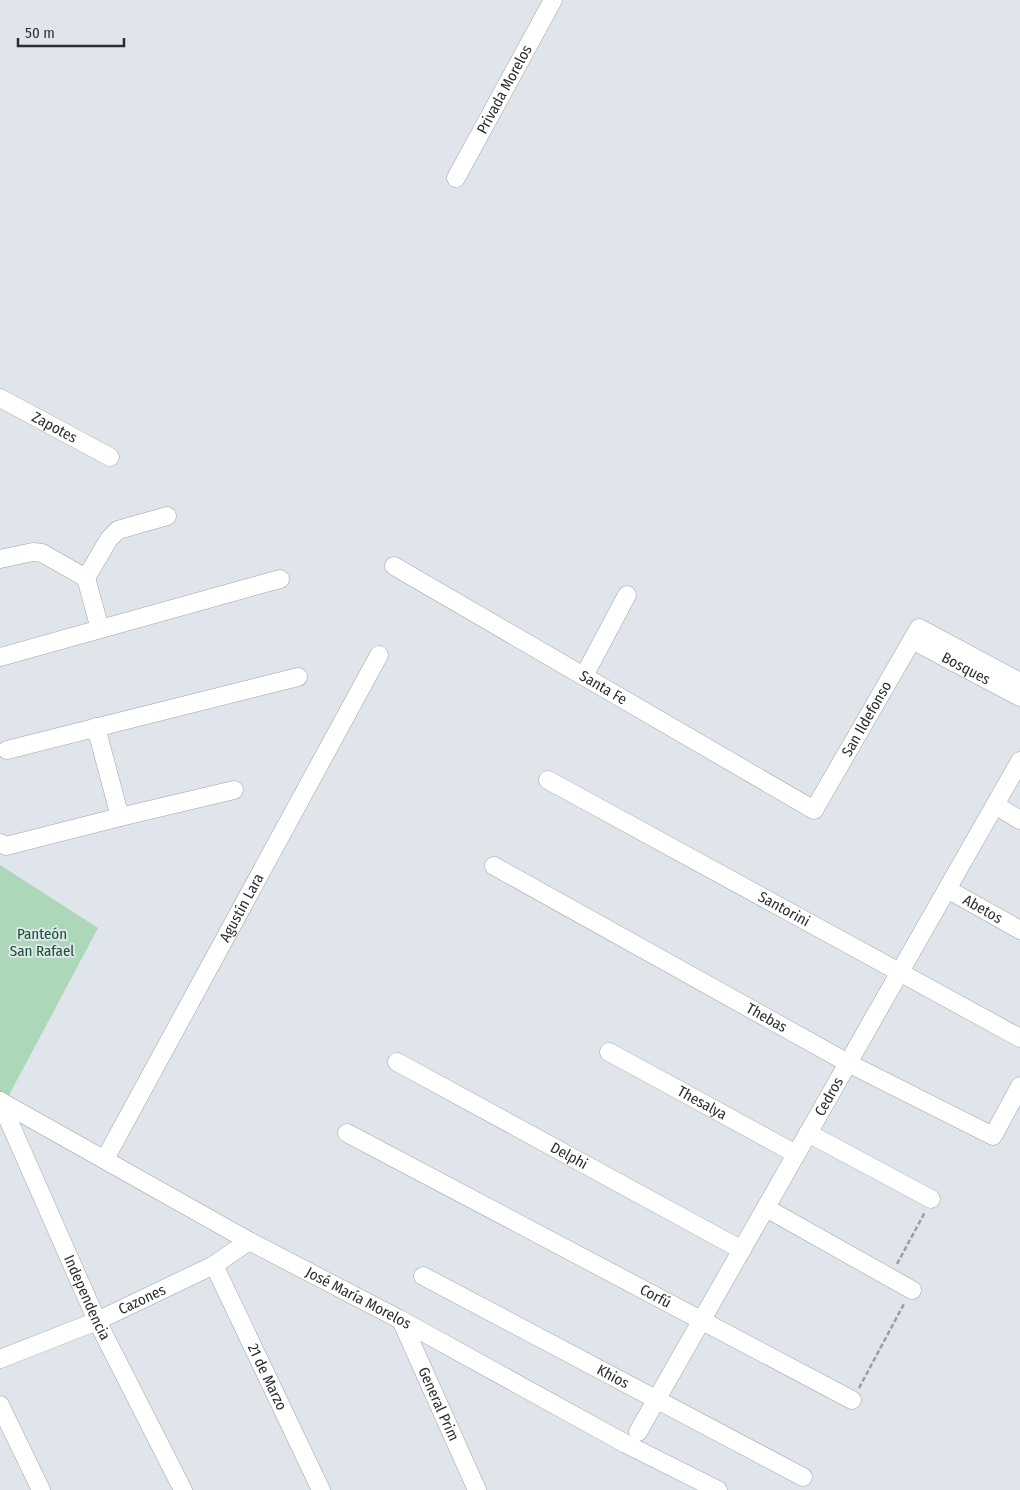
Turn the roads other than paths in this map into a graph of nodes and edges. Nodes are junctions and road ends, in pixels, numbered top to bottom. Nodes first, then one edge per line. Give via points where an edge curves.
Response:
1 (553, 0) edge
2 (456, 178) dead end
3 (0, 398) edge
4 (110, 457) dead end
5 (167, 516) dead end
6 (0, 559) edge
7 (394, 566) dead end
8 (86, 578) junction
9 (280, 579) dead end
10 (627, 595) dead end
11 (100, 629) junction
12 (915, 634) junction
13 (379, 655) dead end
14 (0, 657) edge
15 (298, 676) dead end
16 (584, 676) junction
17 (1020, 682) edge
18 (1020, 697) edge
19 (96, 728) junction
20 (7, 750) dead end
21 (1020, 761) edge
22 (548, 780) dead end
23 (234, 790) dead end
24 (995, 805) junction
25 (814, 810) joint
26 (120, 817) junction
27 (1020, 820) edge
28 (0, 843) edge
29 (494, 866) dead end
30 (947, 889) junction
31 (1020, 930) edge
32 (900, 972) junction
33 (1020, 1038) edge
34 (609, 1052) dead end
35 (397, 1062) dead end
36 (848, 1063) junction
37 (1020, 1086) edge
38 (0, 1101) edge
39 (347, 1133) dead end
40 (808, 1133) junction
41 (796, 1154) junction
42 (104, 1159) junction
43 (931, 1199) road end
44 (766, 1208) junction
45 (249, 1240) junction
46 (742, 1250) junction
47 (214, 1264) junction
48 (423, 1276) dead end
49 (912, 1290) road end
50 (401, 1320) junction
51 (702, 1320) junction
52 (97, 1321) junction
53 (0, 1359) edge
54 (657, 1399) junction
55 (852, 1400) road end
56 (0, 1405) edge
57 (638, 1432) dead end
58 (803, 1477) dead end
59 (41, 1490) edge
60 (183, 1490) edge
61 (321, 1490) edge
62 (477, 1490) edge
63 (718, 1490) edge

1 - 2 street, Privada Morelos
3 - 4 street, Zapotes
5 - 8 street via 118,530
6 - 8 street via 42,553
7 - 16 street, Santa Fe
8 - 11 street
9 - 11 street
10 - 16 street
11 - 14 street
12 - 17 street, Bosques
12 - 18 street, Bosques
12 - 25 street, San Ildefonso
13 - 42 street, Agustín Lara
15 - 19 street
16 - 25 street, Santa Fe
19 - 20 street
19 - 26 street
21 - 24 street, Cedros
22 - 32 street, Santorini
23 - 26 street
24 - 27 street
24 - 30 street, Cedros
26 - 28 street via 6,846
29 - 36 street, Thebas
30 - 31 street, Abetos
30 - 32 street, Cedros
32 - 33 street, Santorini
32 - 36 street, Cedros
34 - 41 street, Thesalya
35 - 46 street, Delphi
36 - 37 street, Thebas via 993,1136
36 - 40 street, Cedros
38 - 42 street, José María Morelos
38 - 52 street, Independencia
39 - 51 street, Corfú
40 - 41 street, Cedros
40 - 43 street
41 - 44 street, Cedros
42 - 45 street, José María Morelos
44 - 46 street, Cedros
44 - 49 street
45 - 47 street, Cazones
45 - 50 street, José María Morelos
46 - 51 street, Cedros
47 - 52 street, Cazones
47 - 61 street, 21 de Marzo
48 - 54 street, Khios
50 - 62 street, General Prim
50 - 63 street, José María Morelos via 626,1444
51 - 54 street, Cedros
51 - 55 street, Corfú
52 - 53 street, Cazones
52 - 60 street, Independencia
54 - 57 street, Cedros
54 - 58 street, Khios
56 - 59 street

